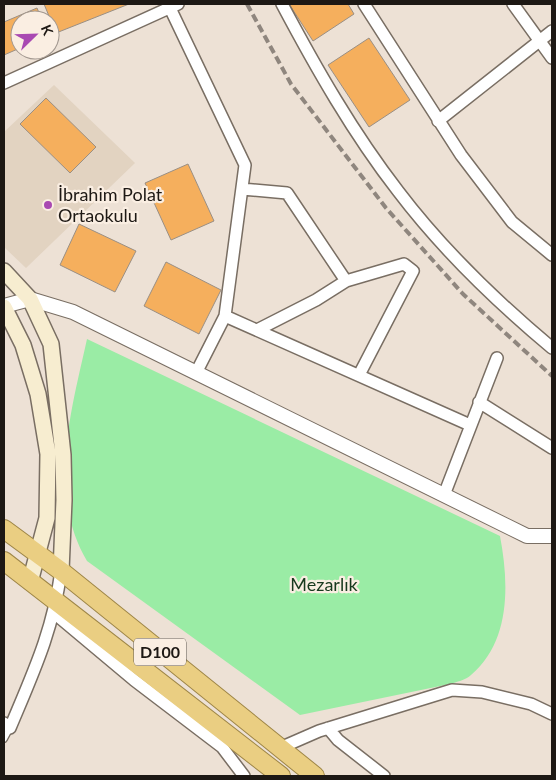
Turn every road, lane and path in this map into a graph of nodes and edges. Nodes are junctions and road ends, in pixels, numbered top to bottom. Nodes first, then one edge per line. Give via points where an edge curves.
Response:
1 (282, 4) edge
2 (364, 4) edge
3 (513, 4) edge
4 (174, 6) edge
5 (552, 31) edge
6 (538, 41) junction
7 (552, 58) edge
8 (4, 83) edge
9 (438, 121) junction
10 (242, 189) junction
11 (552, 255) edge
12 (4, 271) edge
13 (346, 281) junction
14 (30, 299) junction
15 (4, 306) edge
16 (225, 316) junction
17 (257, 330) junction
18 (552, 348) edge
19 (496, 358) dead end
20 (196, 373) junction
21 (359, 376) junction
22 (479, 402) junction
23 (470, 425) junction
24 (552, 448) edge
25 (444, 495) junction
26 (4, 529) edge
27 (552, 536) edge
28 (38, 554) junction
29 (4, 561) edge
30 (61, 571) junction
31 (30, 582) junction
32 (55, 608) junction
33 (552, 714) edge
34 (7, 725) edge
35 (328, 728) junction
36 (4, 739) edge
37 (280, 748) junction
38 (244, 776) edge
39 (281, 776) edge
40 (315, 776) edge
41 (384, 776) edge

1 - 18 street via 344,111 398,192 483,284
2 - 9 street
3 - 6 street
4 - 8 street
4 - 10 street via 245,165
5 - 6 street
6 - 7 street
6 - 9 street
9 - 11 street via 512,222
10 - 13 street via 287,193
10 - 16 street
12 - 14 main road
13 - 17 street
13 - 21 street via 404,264 413,271
14 - 15 street
14 - 20 street via 73,312
14 - 30 main road via 52,344 60,415 64,500
15 - 28 main road via 24,345 38,394 48,454 47,518
16 - 17 street
16 - 20 street
17 - 21 street
19 - 22 street
20 - 25 street
21 - 23 street
22 - 23 street
22 - 24 street
23 - 25 street
25 - 27 street via 526,536
26 - 28 highway, D100
28 - 30 highway, D100
28 - 31 main road
29 - 31 highway, D100
30 - 32 street
30 - 37 highway, D100
31 - 32 highway, D100
32 - 34 street via 45,646
32 - 38 street via 134,680 222,748
32 - 39 highway, D100
33 - 35 street via 531,704 462,689 442,692
34 - 36 lane
35 - 37 street
35 - 41 street via 338,740
37 - 40 highway, D100

